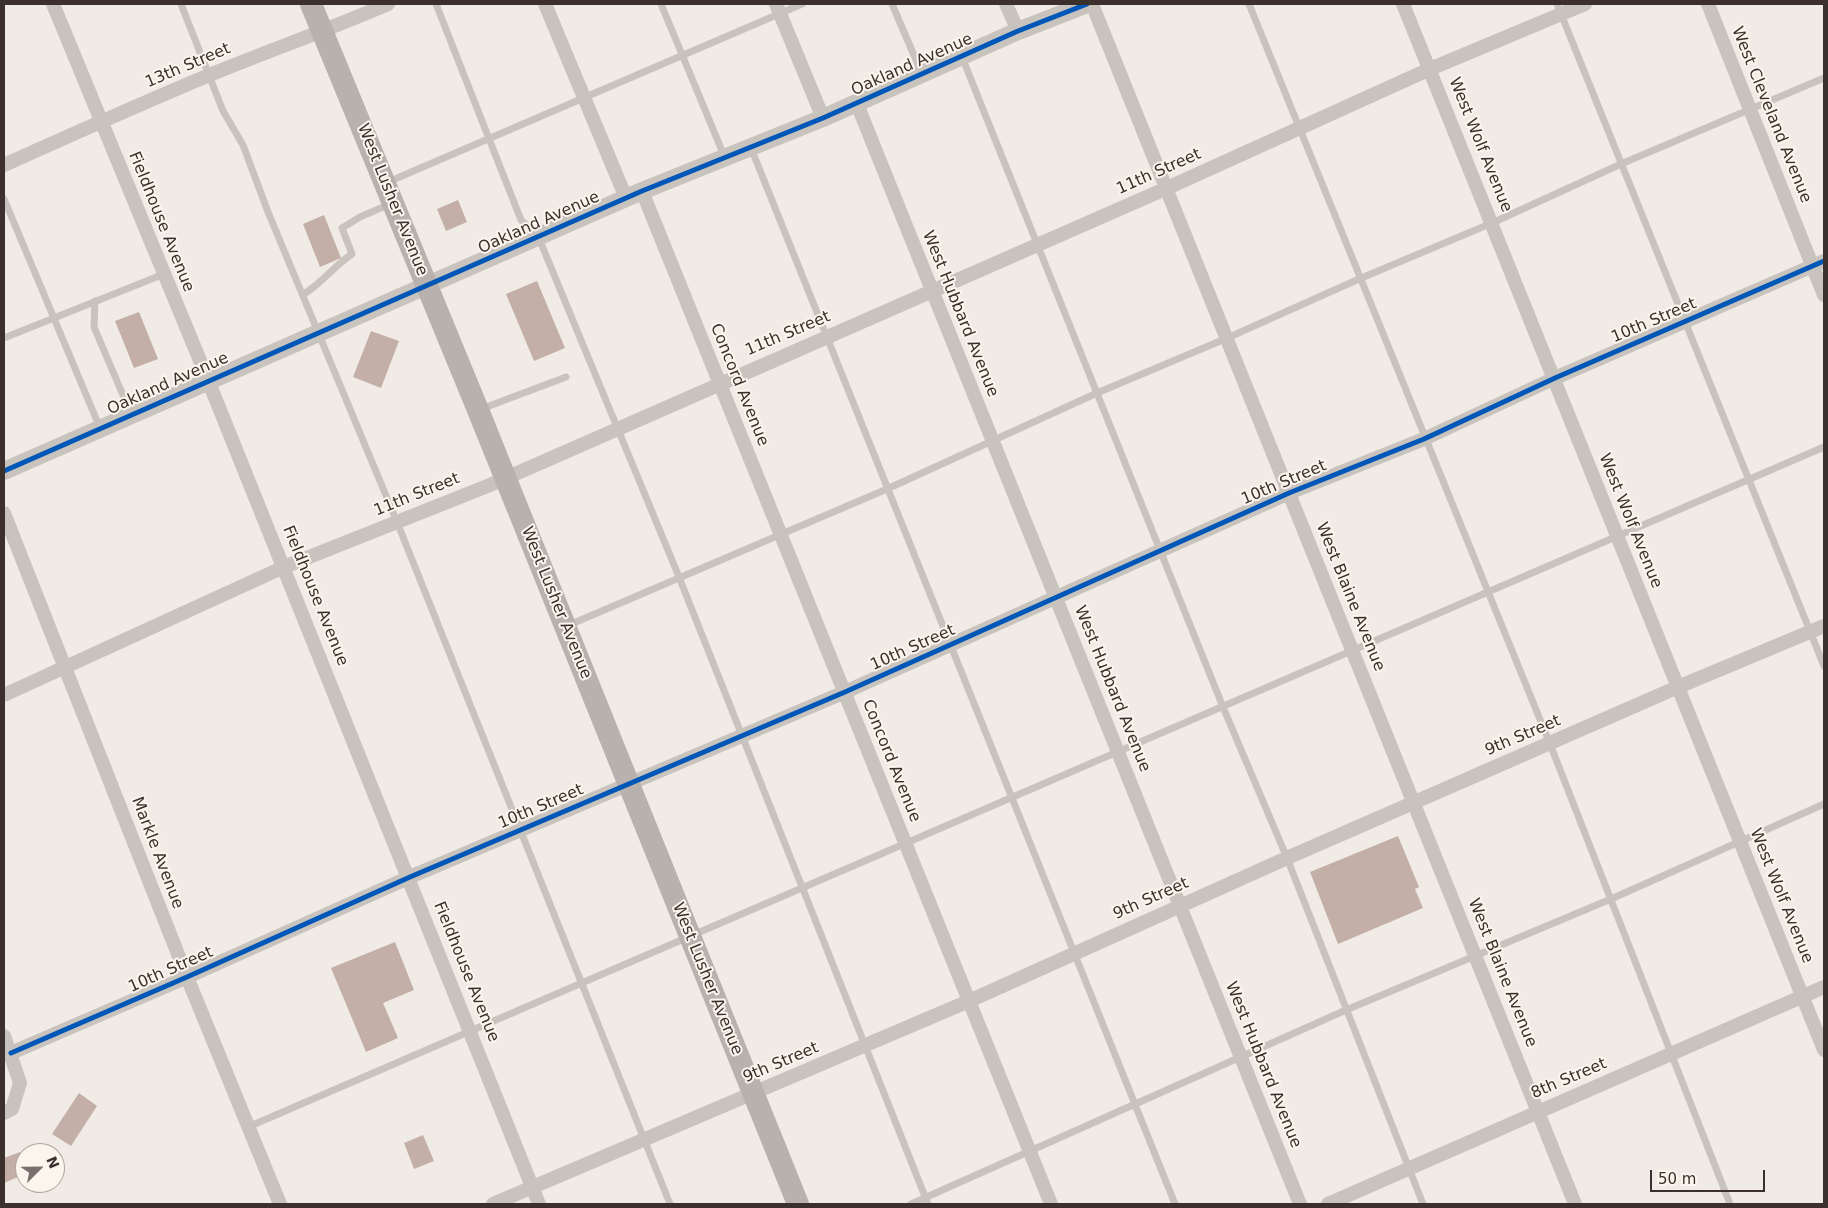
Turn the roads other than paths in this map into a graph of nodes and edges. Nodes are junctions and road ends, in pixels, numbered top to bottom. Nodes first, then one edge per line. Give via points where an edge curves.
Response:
1 (53, 4) edge
2 (181, 4) edge
3 (311, 4) edge
4 (388, 4) edge
5 (436, 4) edge
6 (545, 4) edge
7 (661, 4) edge
8 (802, 4) edge
9 (892, 4) edge
10 (1006, 4) edge
11 (1087, 4) edge
12 (1092, 4) edge
13 (1249, 4) edge
14 (1404, 4) edge
15 (1585, 4) edge
16 (1708, 4) edge
17 (778, 9) edge
18 (1559, 9) edge
19 (322, 30) junction
20 (1018, 31) junction
21 (682, 55) junction
22 (962, 57) junction
23 (1430, 69) junction
24 (210, 75) junction
25 (922, 75) junction
26 (1824, 78) edge
27 (584, 98) junction
28 (857, 104) junction
29 (1750, 109) junction
30 (823, 118) junction
31 (101, 121) junction
32 (1298, 128) junction
33 (489, 138) junction
34 (751, 148) junction
35 (725, 158) junction
36 (1621, 164) junction
37 (4, 165) edge
38 (1165, 189) junction
39 (642, 191) junction
40 (389, 193) junction
41 (626, 198) junction
42 (4, 199) edge
43 (1492, 223) junction
44 (538, 236) junction
45 (1038, 244) junction
46 (1818, 264) edge
47 (164, 274) junction
48 (1359, 279) junction
49 (427, 286) junction
50 (932, 290) junction
51 (304, 294) junction
52 (1824, 295) edge
53 (95, 301) junction
54 (54, 317) junction
55 (1686, 321) junction
56 (320, 332) junction
57 (826, 336) junction
58 (4, 338) edge
59 (1225, 340) junction
60 (566, 377) dead end
61 (1555, 378) junction
62 (208, 380) junction
63 (720, 383) junction
64 (1097, 393) junction
65 (478, 410) junction
66 (131, 414) junction
67 (100, 428) junction
68 (618, 428) junction
69 (1424, 438) junction
70 (992, 440) junction
71 (1824, 447) edge
72 (4, 471) edge
73 (505, 478) junction
74 (1749, 479) junction
75 (887, 489) junction
76 (1289, 493) junction
77 (4, 513) edge
78 (397, 522) junction
79 (781, 535) junction
80 (1618, 536) junction
81 (1161, 551) junction
82 (284, 567) junction
83 (679, 577) junction
84 (1488, 593) junction
85 (1056, 598) junction
86 (565, 626) junction
87 (1824, 626) edge
88 (1810, 631) junction
89 (952, 644) junction
90 (1353, 651) junction
91 (1824, 666) edge
92 (65, 668) junction
93 (1678, 687) junction
94 (845, 692) junction
95 (4, 695) edge
96 (1223, 707) junction
97 (742, 736) junction
98 (1550, 744) junction
99 (1118, 753) junction
100 (629, 784) junction
101 (1014, 798) junction
102 (1415, 802) junction
103 (1824, 804) edge
104 (520, 830) junction
105 (1740, 841) junction
106 (906, 845) junction
107 (1287, 858) junction
108 (410, 877) junction
109 (802, 890) junction
110 (1611, 899) junction
111 (1180, 905) junction
112 (690, 936) junction
113 (1076, 952) junction
114 (1476, 955) junction
115 (187, 978) junction
116 (581, 984) junction
117 (1824, 987) edge
118 (1802, 996) junction
119 (969, 1001) junction
120 (1346, 1010) junction
121 (470, 1030) junction
122 (4, 1036) edge
123 (864, 1046) junction
124 (1824, 1050) edge
125 (11, 1053) junction
126 (1670, 1055) junction
127 (1241, 1057) junction
128 (753, 1094) junction
129 (1136, 1106) junction
130 (1538, 1112) junction
131 (4, 1113) edge
132 (248, 1128) junction
133 (643, 1141) junction
134 (1029, 1150) junction
135 (1409, 1169) junction
136 (532, 1187) junction
137 (926, 1201) edge
138 (280, 1204) edge
139 (493, 1204) edge
140 (540, 1204) edge
141 (670, 1204) edge
142 (798, 1204) edge
143 (911, 1204) edge
144 (1051, 1204) edge
145 (1175, 1204) edge
146 (1300, 1204) edge
147 (1328, 1204) edge
148 (1423, 1204) edge
149 (1575, 1204) edge
150 (1730, 1204) edge

1 - 31 street, Fieldhouse Avenue
2 - 24 lane
3 - 19 main road, West Lusher Avenue
4 - 19 street, 13th Street
5 - 33 lane
6 - 27 street
7 - 21 lane
8 - 17 lane
9 - 25 lane
10 - 20 street
11 - 20 street, Oakland Avenue
12 - 38 street, West Blaine Avenue
13 - 32 lane
14 - 23 street, West Wolf Avenue
15 - 18 street, 11th Street
16 - 29 street, West Cleveland Avenue
17 - 21 lane
17 - 30 street
18 - 23 street, 11th Street
18 - 36 lane
19 - 24 street, 13th Street
19 - 40 main road, West Lusher Avenue
20 - 22 street, Oakland Avenue
21 - 27 lane
21 - 35 lane
22 - 25 street, Oakland Avenue
22 - 45 lane
23 - 32 street, 11th Street
23 - 43 street, West Wolf Avenue
24 - 31 street, 13th Street
24 - 51 lane via 223,111 243,145
25 - 28 street, Oakland Avenue
26 - 29 lane
27 - 33 lane
27 - 41 street
28 - 30 street, Oakland Avenue
28 - 50 street, West Hubbard Avenue
29 - 36 lane
29 - 46 street, West Cleveland Avenue
30 - 34 street, Oakland Avenue
31 - 37 street, 13th Street
31 - 47 street, Fieldhouse Avenue
32 - 38 street, 11th Street
32 - 48 lane
33 - 40 lane
33 - 44 lane via 521,220
34 - 35 street, Oakland Avenue
34 - 57 lane
35 - 39 street, Oakland Avenue
36 - 43 lane
36 - 55 lane
38 - 45 street, 11th Street
38 - 59 street, West Blaine Avenue
39 - 41 street, Oakland Avenue
39 - 63 street, Concord Avenue
40 - 49 main road, West Lusher Avenue
40 - 51 lane via 342,228 352,254
41 - 44 street, Oakland Avenue
42 - 54 lane
43 - 48 lane
43 - 61 street, West Wolf Avenue
44 - 49 street, Oakland Avenue
44 - 68 lane
45 - 50 street, 11th Street
45 - 64 lane
46 - 52 street, West Cleveland Avenue
46 - 55 street, 10th Street
47 - 53 lane
47 - 62 street, Fieldhouse Avenue
48 - 59 lane
48 - 69 lane
49 - 56 street, Oakland Avenue
49 - 65 main road, West Lusher Avenue
50 - 57 street, 11th Street
50 - 70 street, West Hubbard Avenue
51 - 56 lane
53 - 54 lane
53 - 66 lane via 94,328
54 - 58 lane
54 - 67 lane
55 - 61 street, 10th Street
55 - 74 lane
56 - 62 street, Oakland Avenue
56 - 78 lane
57 - 63 street, 11th Street
57 - 75 lane
59 - 64 lane
59 - 76 street, West Blaine Avenue
60 - 65 lane
61 - 69 street, 10th Street
61 - 80 street, West Wolf Avenue
62 - 66 street, Oakland Avenue
62 - 82 street, Fieldhouse Avenue
63 - 68 street, 11th Street
63 - 79 street, Concord Avenue
64 - 70 lane
64 - 81 lane
65 - 73 main road, West Lusher Avenue
66 - 67 street, Oakland Avenue
67 - 72 street, Oakland Avenue
68 - 73 street, 11th Street
68 - 83 lane
69 - 76 street, 10th Street
69 - 84 lane
70 - 75 lane
70 - 85 street, West Hubbard Avenue
71 - 74 lane
73 - 78 street, 11th Street
73 - 86 main road, West Lusher Avenue
74 - 80 lane
74 - 88 lane
75 - 79 lane
75 - 89 lane
76 - 81 street, 10th Street
76 - 90 street, West Blaine Avenue
77 - 92 street, Markle Avenue
78 - 82 street, 11th Street
78 - 104 lane
79 - 83 lane
79 - 94 street, Concord Avenue
80 - 84 lane
80 - 93 street, West Wolf Avenue
81 - 85 street, 10th Street
81 - 96 lane
82 - 92 street, 11th Street
82 - 108 street, Fieldhouse Avenue
83 - 86 lane
83 - 97 lane
84 - 90 lane
84 - 98 lane
85 - 89 street, 10th Street
85 - 99 street, West Hubbard Avenue
86 - 100 main road, West Lusher Avenue
87 - 88 street, 9th Street
88 - 91 lane
88 - 93 street, 9th Street
89 - 94 street, 10th Street
89 - 101 lane
90 - 96 lane
90 - 102 street, West Blaine Avenue
92 - 95 street, 11th Street
92 - 115 street, Markle Avenue
93 - 98 street, 9th Street
93 - 105 street, West Wolf Avenue
94 - 97 street, 10th Street
94 - 106 street, Concord Avenue
96 - 99 lane
96 - 107 lane
97 - 100 street, 10th Street
97 - 109 lane
98 - 102 street, 9th Street
98 - 110 lane
99 - 101 lane
99 - 111 street, West Hubbard Avenue
100 - 104 street, 10th Street
100 - 112 main road, West Lusher Avenue
101 - 106 lane
101 - 113 lane
102 - 107 street, 9th Street
102 - 114 street, West Blaine Avenue
103 - 105 lane
104 - 108 street, 10th Street
104 - 116 lane
105 - 110 lane
105 - 118 street, West Wolf Avenue
106 - 109 lane
106 - 119 street, Concord Avenue
107 - 111 street, 9th Street
107 - 120 lane
108 - 115 street, 10th Street
108 - 121 street, Fieldhouse Avenue
109 - 112 lane
109 - 123 lane
110 - 114 lane
110 - 126 lane
111 - 113 street, 9th Street
111 - 127 street, West Hubbard Avenue
112 - 116 lane
112 - 128 main road, West Lusher Avenue
113 - 119 street, 9th Street
113 - 129 lane
114 - 120 lane
114 - 130 street, West Blaine Avenue
115 - 125 street, 10th Street
115 - 132 street, Markle Avenue
116 - 121 lane
116 - 133 lane
117 - 118 street, 8th Street
118 - 124 street, West Wolf Avenue
118 - 126 street, 8th Street
119 - 123 street, 9th Street
119 - 134 street, Concord Avenue
120 - 127 lane
120 - 135 lane
121 - 132 lane
121 - 136 street, Fieldhouse Avenue
122 - 125 street
123 - 128 street, 9th Street
123 - 137 lane
125 - 131 street via 20,1083 12,1109
126 - 130 street, 8th Street
126 - 150 lane
127 - 129 lane
127 - 146 street, West Hubbard Avenue
128 - 133 street, 9th Street
128 - 142 main road, West Lusher Avenue
129 - 134 lane
129 - 145 lane
130 - 135 street, 8th Street
130 - 149 street, West Blaine Avenue
132 - 138 street, Markle Avenue
133 - 136 street, 9th Street
133 - 141 lane
134 - 137 lane
134 - 144 street, Concord Avenue
135 - 147 street, 8th Street
135 - 148 lane
136 - 139 street, 9th Street
136 - 140 street, Fieldhouse Avenue
137 - 143 lane

